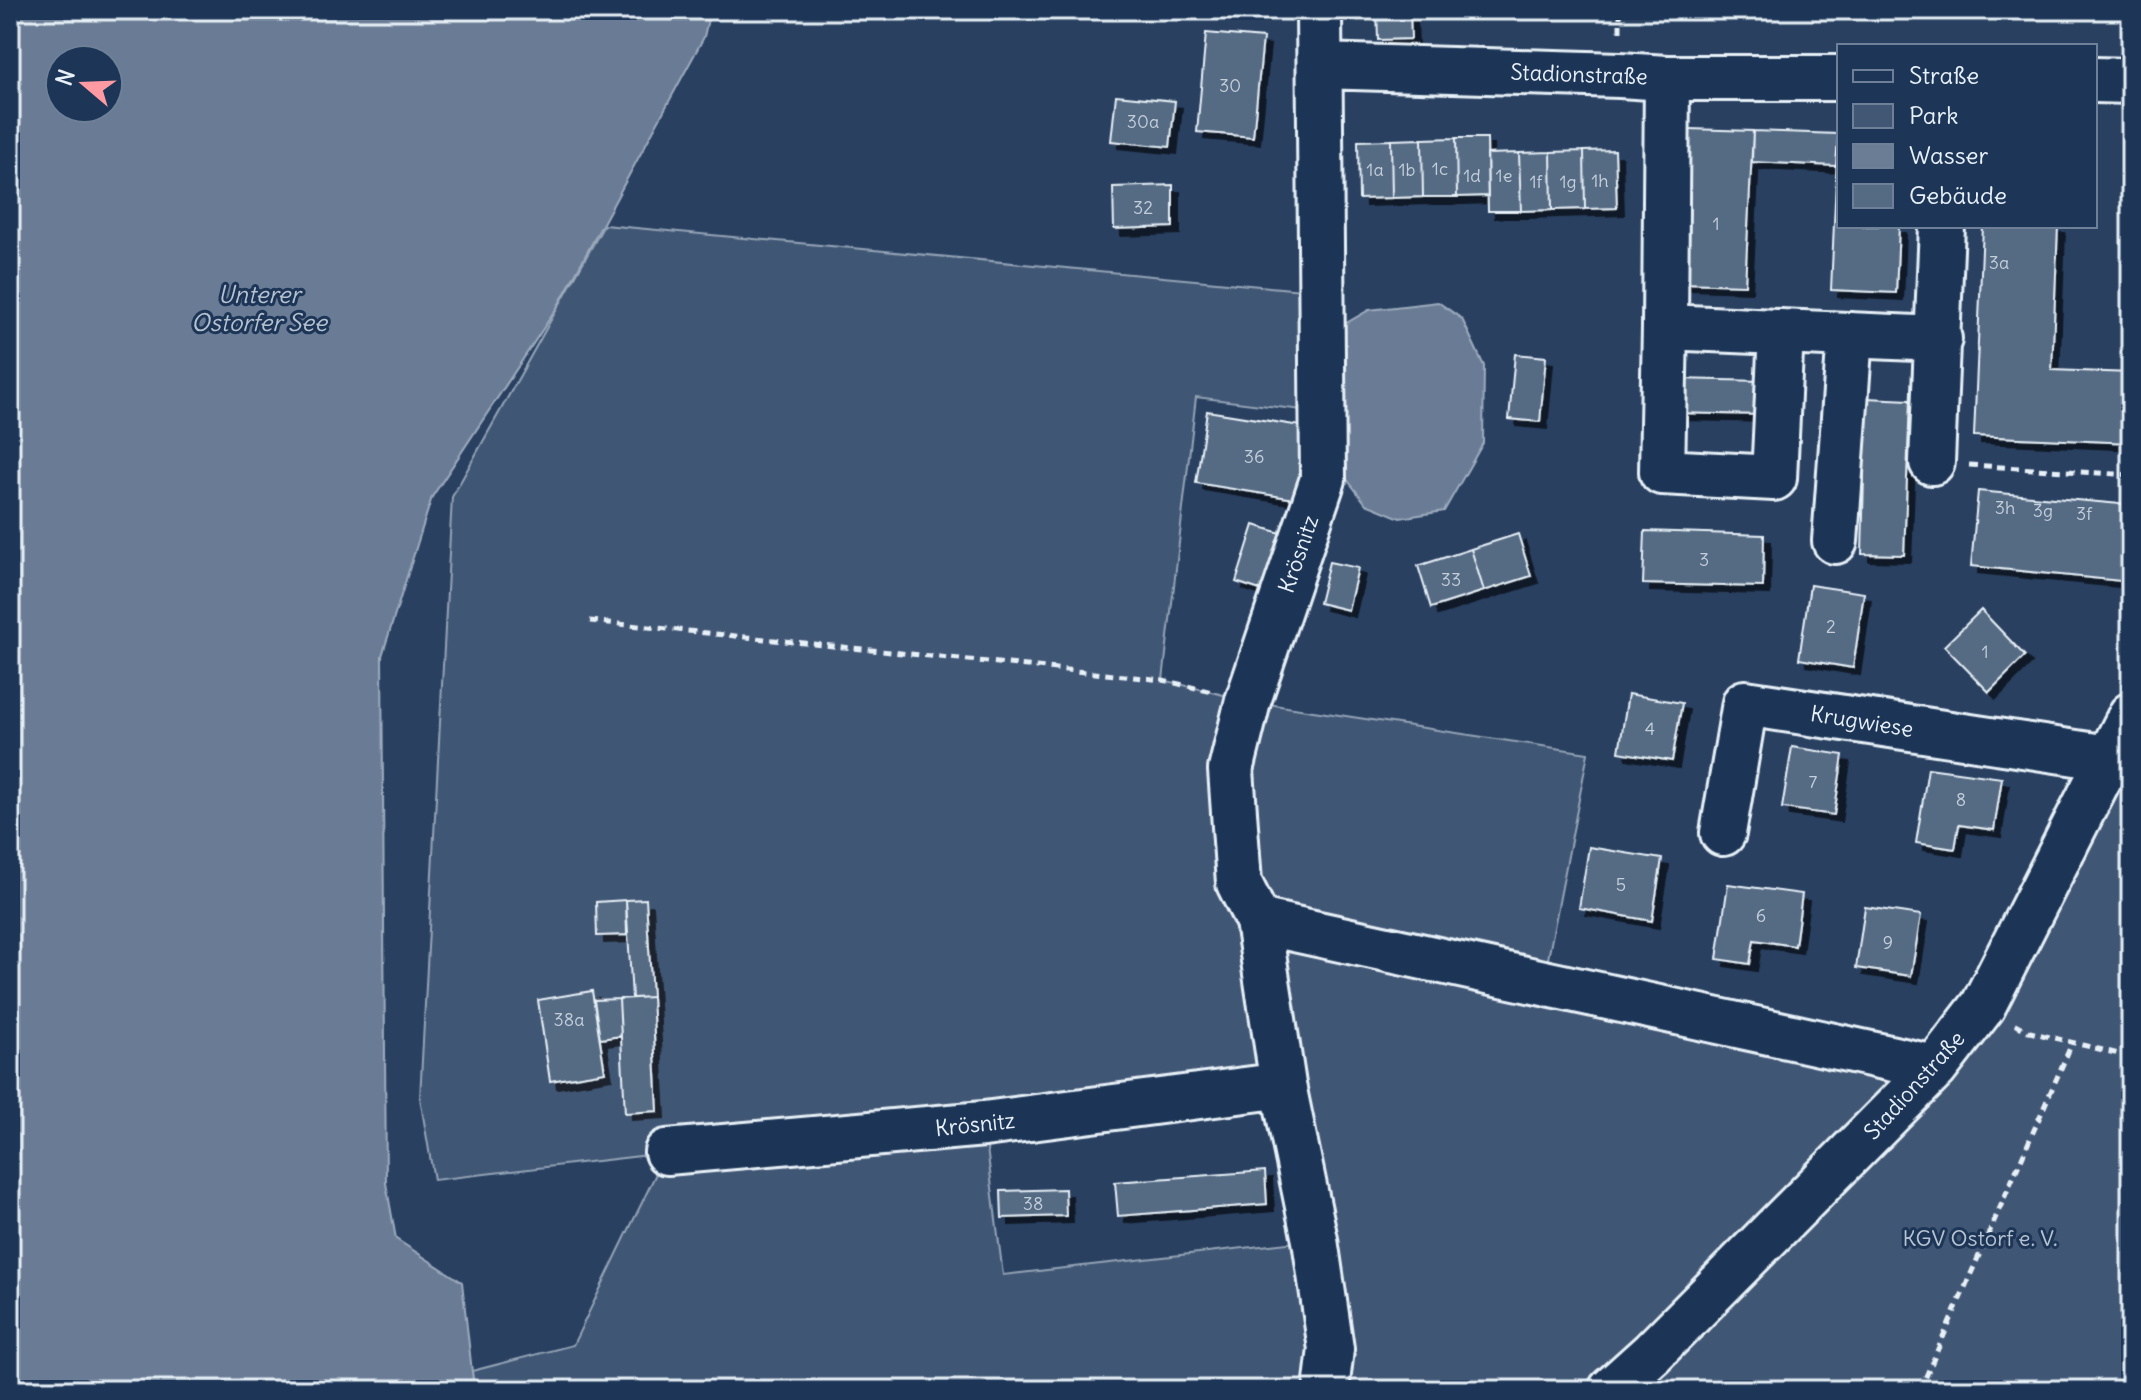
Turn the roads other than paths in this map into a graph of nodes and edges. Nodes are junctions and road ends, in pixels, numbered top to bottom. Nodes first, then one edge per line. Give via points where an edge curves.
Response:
1 (1319, 10) edge
2 (1320, 66) junction
3 (1667, 78) junction
4 (1837, 78) edge
5 (2097, 80) edge
6 (2131, 81) edge
7 (1942, 228) edge
8 (1665, 327) junction
9 (1781, 332) junction
10 (1850, 335) junction
11 (1939, 339) junction
12 (1932, 462) road end
13 (1835, 541) dead end
14 (2131, 715) edge
15 (2109, 758) junction
16 (1723, 833) dead end
17 (1258, 921) junction
18 (1935, 1068) junction
19 (1283, 1085) junction
20 (667, 1152) dead end
21 (1326, 1390) edge
22 (1611, 1390) edge

1 - 2 street, Krösnitz
2 - 3 street, Stadionstraße
2 - 17 street, Krösnitz via 1323,479 1248,701 1231,770 1239,883
3 - 4 street, Stadionstraße
3 - 8 street
5 - 6 street
7 - 11 street
8 - 9 street
8 - 9 street via 1662,472 1774,478
9 - 10 street
10 - 11 street
10 - 13 street
11 - 12 street
14 - 15 street, Stadionstraße
15 - 16 street, Krugwiese via 1745,703
15 - 18 street, Stadionstraße via 1983,1006
17 - 18 street
17 - 19 street, Krösnitz
18 - 22 street, Stadionstraße
19 - 20 street, Krösnitz via 984,1124
19 - 21 street, Krösnitz via 1331,1349

